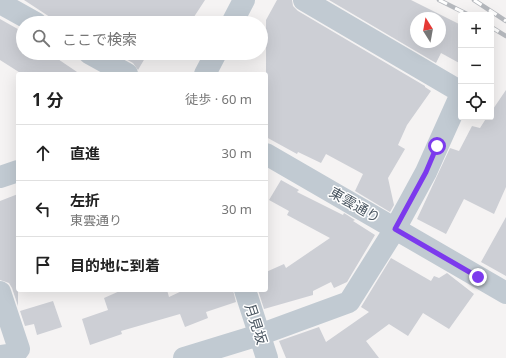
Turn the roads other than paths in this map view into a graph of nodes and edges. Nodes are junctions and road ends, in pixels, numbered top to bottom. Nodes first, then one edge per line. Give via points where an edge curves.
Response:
1 (244, 0) edge
2 (304, 0) edge
3 (0, 3) edge
4 (23, 16) edge
5 (236, 16) edge
6 (102, 60) edge
7 (212, 60) edge
8 (123, 72) edge
9 (206, 72) edge
10 (458, 91) edge
11 (458, 100) edge
12 (268, 155) edge
13 (16, 172) edge
14 (0, 178) edge
15 (395, 229) junction
16 (0, 292) edge
17 (246, 292) edge
18 (506, 292) edge
19 (259, 334) junction
20 (10, 353) edge
21 (184, 358) edge
22 (267, 358) edge

1 - 5 street
2 - 10 street
3 - 4 street
6 - 8 street
7 - 9 street
11 - 15 street via 426,172
12 - 15 street, 東雲通り
13 - 14 street
15 - 18 street, 東雲通り
15 - 19 street via 349,302
16 - 20 street
17 - 19 street, 月見坂
19 - 21 street
19 - 22 street, 月見坂

